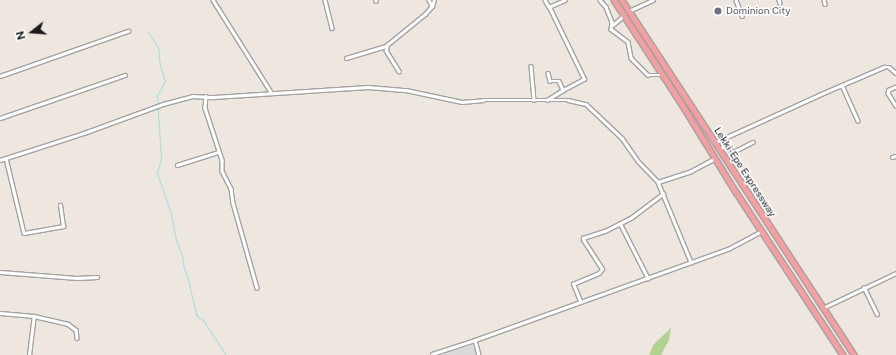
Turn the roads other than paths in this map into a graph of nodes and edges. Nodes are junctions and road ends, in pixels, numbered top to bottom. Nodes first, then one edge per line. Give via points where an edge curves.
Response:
1 (214, 0) edge
2 (325, 0) edge
3 (429, 0) edge
4 (434, 0) edge
5 (545, 0) edge
6 (565, 0) edge
7 (600, 0) edge
8 (614, 0) edge
9 (622, 0) edge
10 (653, 0) edge
11 (736, 0) edge
12 (824, 0) edge
13 (825, 4) dead end
14 (432, 6) junction
15 (549, 7) junction
16 (629, 11) junction
17 (624, 15) junction
18 (742, 16) dead end
19 (613, 25) junction
20 (332, 28) dead end
21 (128, 31) dead end
22 (387, 46) junction
23 (346, 58) dead end
24 (531, 66) dead end
25 (399, 72) dead end
26 (548, 73) dead end
27 (896, 73) edge
28 (125, 75) dead end
29 (663, 75) junction
30 (0, 76) edge
31 (842, 85) junction
32 (896, 87) edge
33 (563, 90) junction
34 (271, 92) junction
35 (206, 96) junction
36 (534, 100) junction
37 (547, 100) junction
38 (896, 106) edge
39 (0, 118) edge
40 (858, 121) dead end
41 (715, 142) junction
42 (753, 142) dead end
43 (719, 149) junction
44 (218, 152) junction
45 (896, 156) edge
46 (892, 157) dead end
47 (6, 158) junction
48 (715, 158) junction
49 (0, 160) edge
50 (177, 165) dead end
51 (658, 182) junction
52 (744, 187) junction
53 (736, 192) junction
54 (663, 194) junction
55 (60, 205) dead end
56 (620, 223) junction
57 (762, 231) junction
58 (691, 262) junction
59 (0, 272) edge
60 (896, 273) edge
61 (97, 277) dead end
62 (648, 278) junction
63 (864, 287) junction
64 (257, 288) dead end
65 (580, 301) junction
66 (823, 308) junction
67 (0, 313) edge
68 (877, 314) dead end
69 (34, 316) junction
70 (76, 338) dead end
71 (475, 340) junction
72 (432, 354) dead end
73 (29, 355) edge
74 (479, 355) edge
75 (843, 355) edge
76 (854, 355) edge

1 - 34 street
2 - 20 street
3 - 14 street
4 - 14 street
5 - 15 street
6 - 15 street
7 - 19 street via 606,7
8 - 17 highway, Lekki-Epe Expressway
9 - 16 highway, Lekki-Epe Expressway
10 - 16 street
11 - 18 street
12 - 13 street
14 - 22 street
15 - 33 street via 584,77 583,80
16 - 41 highway, Lekki-Epe Expressway
17 - 19 street
17 - 29 highway, Lekki-Epe Expressway
19 - 29 street via 611,29 628,42 631,58 648,75
21 - 30 street
22 - 23 street
22 - 25 street via 386,51
24 - 36 street
26 - 33 street via 550,81 559,81
27 - 31 street via 887,66
28 - 39 street
29 - 48 highway, Lekki-Epe Expressway
31 - 40 street
31 - 41 street
32 - 38 street via 889,90 888,94
33 - 37 street
34 - 35 street
34 - 36 street via 368,87 406,90 462,102
35 - 44 street via 205,108
35 - 47 street via 183,97
36 - 37 street
37 - 51 street via 568,100 586,104 622,138 639,162
41 - 43 highway, Lekki-Epe Expressway
42 - 43 street via 733,152 725,146
43 - 52 highway, Lekki-Epe Expressway
44 - 50 street
44 - 64 street via 222,160 222,171 231,189
45 - 46 street
47 - 49 street
47 - 55 street via 24,233 63,226
48 - 51 street via 691,171
48 - 53 highway, Lekki-Epe Expressway
51 - 54 street
52 - 53 highway
52 - 66 highway, Lekki-Epe Expressway
53 - 57 highway, Lekki-Epe Expressway
54 - 56 street
54 - 58 street
56 - 62 street
56 - 65 street via 583,238 602,270 573,284
57 - 58 street via 728,249
57 - 75 highway, Lekki-Epe Expressway
58 - 62 street
59 - 61 street
60 - 63 street
62 - 65 street
63 - 66 street
63 - 68 street
65 - 71 street
66 - 76 highway, Lekki-Epe Expressway
67 - 69 street
69 - 70 street via 68,324 76,330
69 - 73 street
71 - 72 street
71 - 74 street

